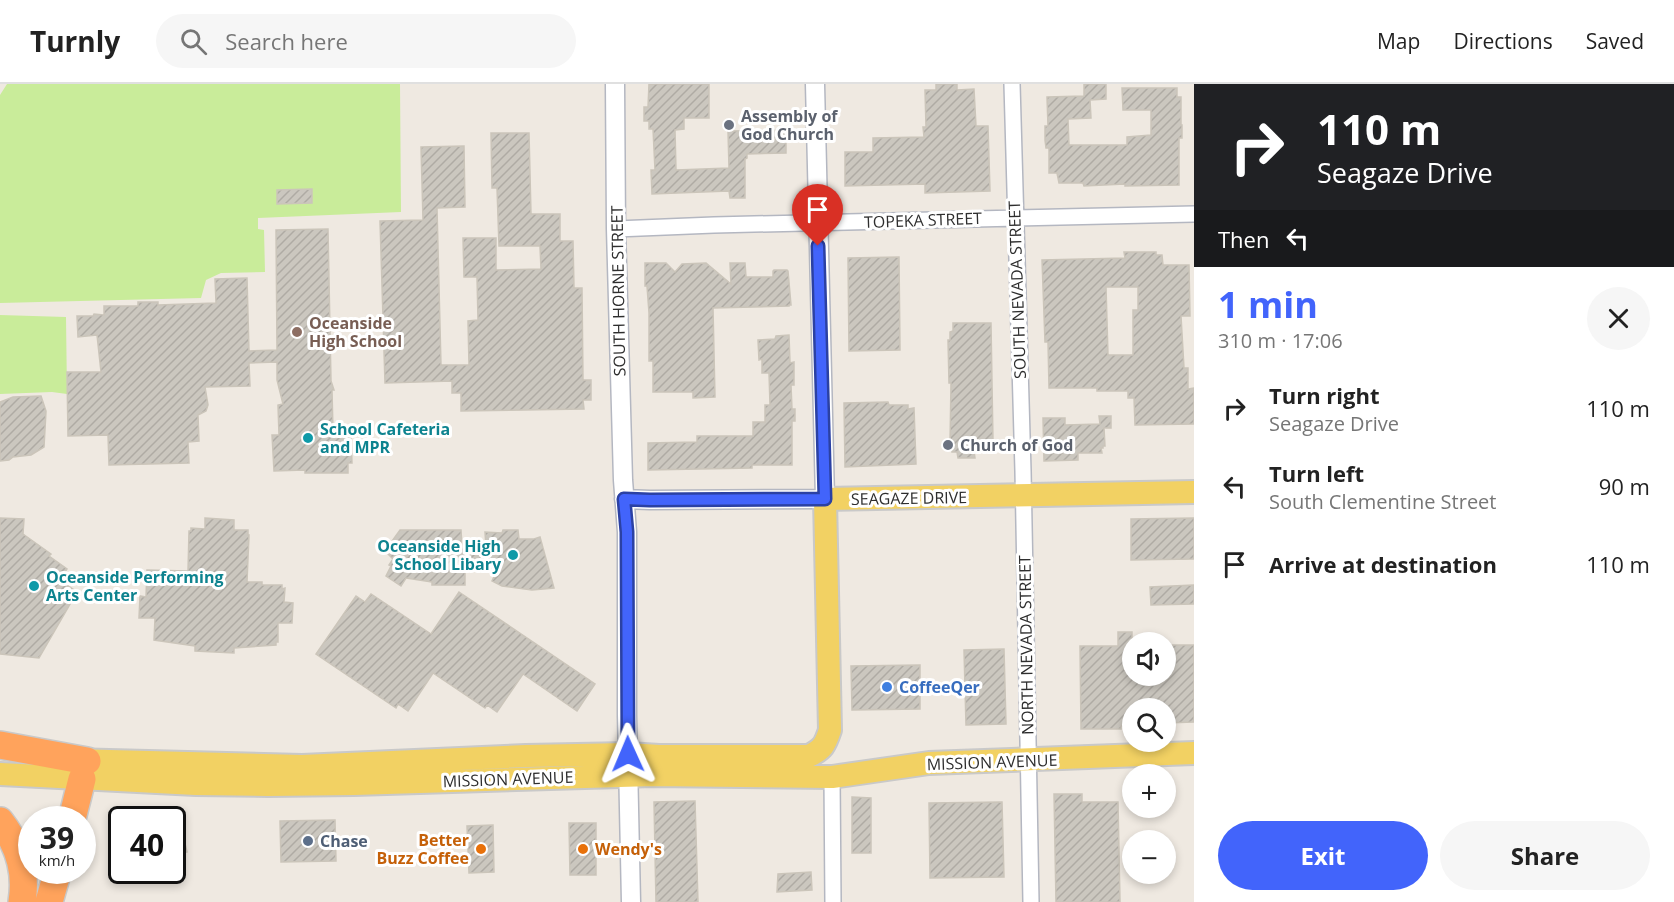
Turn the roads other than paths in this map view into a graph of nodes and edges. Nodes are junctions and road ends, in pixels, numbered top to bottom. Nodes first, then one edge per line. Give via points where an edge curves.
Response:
1 (615, 84) edge
2 (815, 84) edge
3 (1012, 84) edge
4 (1194, 214) edge
5 (1015, 218) junction
6 (817, 223) junction
7 (616, 229) junction
8 (1194, 492) edge
9 (1023, 496) junction
10 (624, 499) junction
11 (825, 510) junction
12 (0, 745) edge
13 (1194, 753) edge
14 (0, 755) edge
15 (1028, 760) junction
16 (440, 761) junction
17 (629, 765) junction
18 (84, 770) junction
19 (0, 774) edge
20 (832, 777) junction
21 (354, 784) junction
22 (75, 806) edge
23 (0, 821) edge
24 (54, 884) edge
25 (22, 902) edge
26 (49, 902) edge
27 (631, 902) edge
28 (833, 902) edge
29 (1031, 902) edge

1 - 7 street, SOUTH HORNE STREET
2 - 6 street
3 - 5 street, SOUTH NEVADA STREET
4 - 5 street, TOPEKA STREET
5 - 6 street, TOPEKA STREET
5 - 9 street, SOUTH NEVADA STREET
6 - 7 street, TOPEKA STREET
6 - 11 street
7 - 10 street, SOUTH HORNE STREET
8 - 9 main road, SEAGAZE DRIVE
9 - 11 main road, SEAGAZE DRIVE via 869,500
9 - 15 street, NORTH NEVADA STREET
10 - 11 street
10 - 17 street, SOUTH HORNE STREET
11 - 17 main road, MISSION AVENUE via 830,730 820,751 809,756 659,756
12 - 18 highway
13 - 15 main road, MISSION AVENUE
14 - 18 main road, MISSION AVENUE
15 - 20 main road, MISSION AVENUE via 928,763
15 - 29 street, NORTH NEVADA STREET
16 - 17 main road, MISSION AVENUE via 526,756
16 - 18 main road, MISSION AVENUE
16 - 21 main road via 417,770 360,773
17 - 20 main road, MISSION AVENUE
17 - 21 main road, MISSION AVENUE
17 - 27 street, SOUTH HORNE STREET
18 - 19 main road, MISSION AVENUE
18 - 21 main road, MISSION AVENUE via 244,785
18 - 22 highway
20 - 28 street
23 - 25 highway via 19,853
24 - 26 highway

